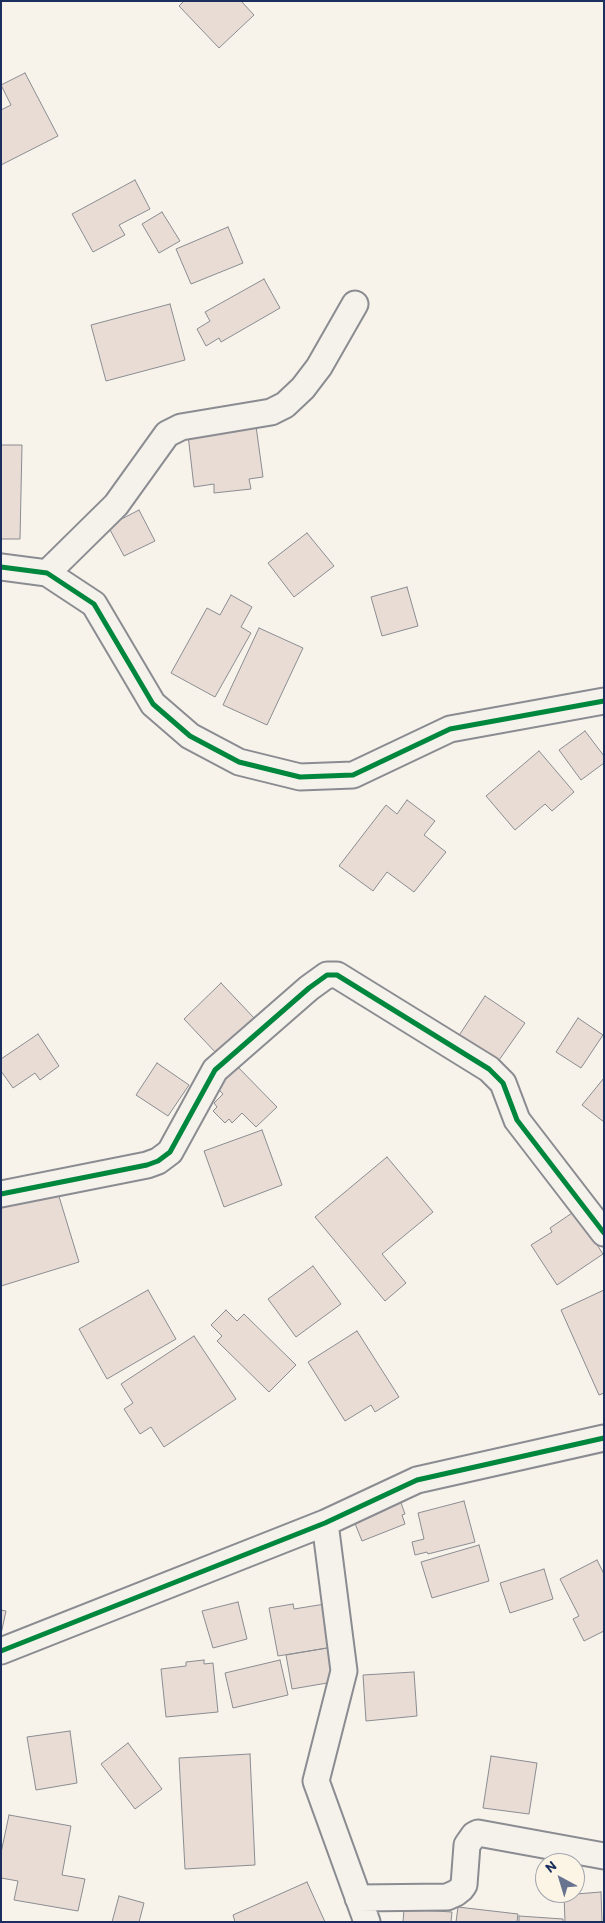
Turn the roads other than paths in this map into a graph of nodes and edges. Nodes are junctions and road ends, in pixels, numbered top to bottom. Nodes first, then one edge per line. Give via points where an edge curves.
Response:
1 (355, 304) dead end
2 (1, 567) edge
3 (46, 573) junction
4 (604, 701) edge
5 (1, 1194) edge
6 (604, 1233) edge
7 (604, 1438) edge
8 (325, 1523) junction
9 (1, 1651) edge
10 (604, 1856) edge
11 (358, 1898) junction
12 (367, 1922) edge

1 - 3 street via 319,367 285,405 271,412 181,427 167,434 116,505
2 - 3 street
3 - 4 street via 94,604 153,704 190,736 238,762 300,777 353,775 450,729
5 - 6 street via 158,1161 170,1152 215,1070 309,988 327,975 337,975 489,1069 503,1084 517,1120
7 - 8 street via 418,1480
8 - 9 street
8 - 11 street via 344,1671 316,1781
10 - 11 street via 478,1833 467,1845 464,1884 456,1893 446,1897
11 - 12 street

